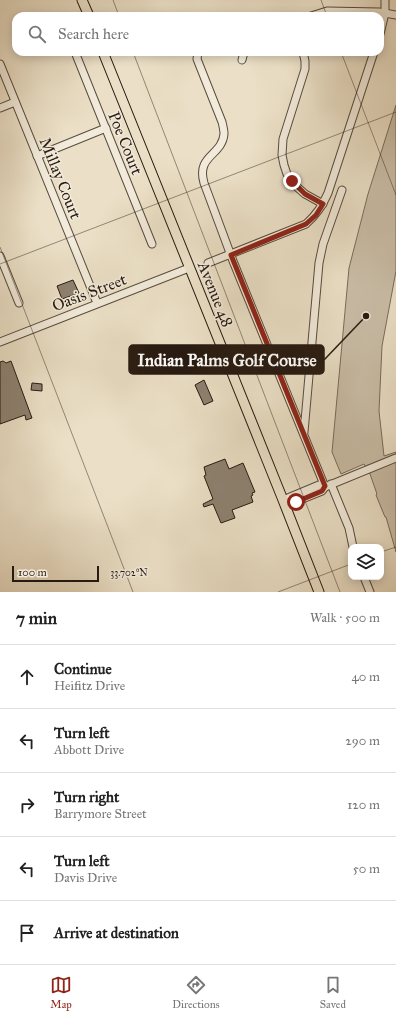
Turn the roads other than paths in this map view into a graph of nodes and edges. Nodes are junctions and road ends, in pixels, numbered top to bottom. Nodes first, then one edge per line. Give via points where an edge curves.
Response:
1 (82, 0) edge
2 (385, 0) edge
3 (87, 12) edge
4 (324, 12) edge
5 (356, 12) edge
6 (385, 13) junction
7 (396, 15) edge
8 (384, 17) edge
9 (77, 56) edge
10 (105, 56) edge
11 (197, 56) edge
12 (243, 56) edge
13 (304, 56) edge
14 (373, 56) edge
15 (242, 60) dead end
16 (0, 64) edge
17 (15, 102) junction
18 (0, 108) edge
19 (106, 128) junction
20 (37, 156) junction
21 (342, 190) dead end
22 (323, 204) junction
23 (152, 244) dead end
24 (231, 255) junction
25 (0, 256) edge
26 (208, 264) dead end
27 (189, 268) junction
28 (19, 303) dead end
29 (97, 303) junction
30 (0, 342) edge
31 (304, 434) junction
32 (396, 458) edge
33 (328, 485) junction
34 (284, 503) junction
35 (352, 544) edge
36 (365, 580) edge
37 (316, 591) edge
38 (370, 592) edge

1 - 3 main road
2 - 6 street
4 - 5 street
6 - 7 street
6 - 8 street
9 - 19 street, Poe Court
10 - 27 main road, Avenue 48
11 - 24 street via 224,129 222,142 205,161 202,177
12 - 15 street
13 - 22 street via 305,69 283,139 282,155 287,174 297,187
14 - 22 street
16 - 17 street, Millay Court
17 - 18 street
17 - 20 street, Millay Court
19 - 20 street
19 - 23 street, Poe Court
20 - 29 street, Millay Court
21 - 31 street via 322,244 319,263
22 - 24 street via 306,224
24 - 26 street
24 - 31 street
25 - 28 street
27 - 29 street, Oasis Street
27 - 34 main road, Avenue 48
29 - 30 street, Oasis Street
31 - 33 street
32 - 33 street
33 - 34 street via 322,491
33 - 35 street via 349,528
34 - 37 main road, Avenue 48
36 - 38 street

